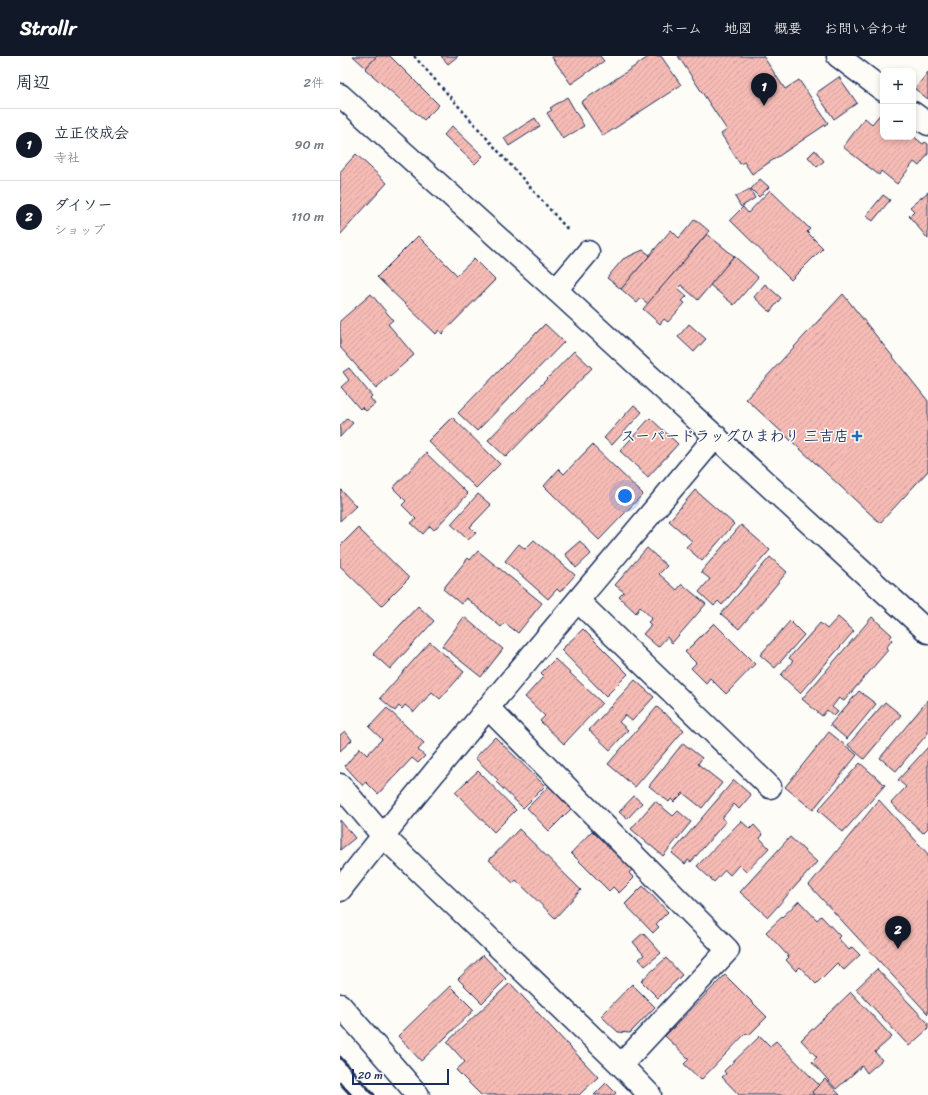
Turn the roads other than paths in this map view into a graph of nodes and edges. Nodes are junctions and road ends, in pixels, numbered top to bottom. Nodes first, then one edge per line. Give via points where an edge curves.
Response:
1 (838, 56) edge
2 (880, 88) edge
3 (340, 95) edge
4 (916, 115) edge
5 (928, 124) edge
6 (588, 252) road end
7 (556, 290) junction
8 (716, 436) junction
9 (578, 601) junction
10 (928, 632) edge
11 (488, 708) junction
12 (340, 785) edge
13 (770, 787) dead end
14 (383, 836) junction
15 (340, 890) edge
16 (340, 1005) edge
17 (621, 1065) junction
18 (418, 1095) edge
19 (650, 1095) edge

1 - 2 street
3 - 7 street
4 - 5 street
6 - 7 street
7 - 8 street
8 - 9 street
8 - 10 street
9 - 11 street
9 - 13 street
11 - 14 street
11 - 17 street via 728,950
12 - 14 street
14 - 15 street
14 - 17 street
16 - 18 street
17 - 19 street

